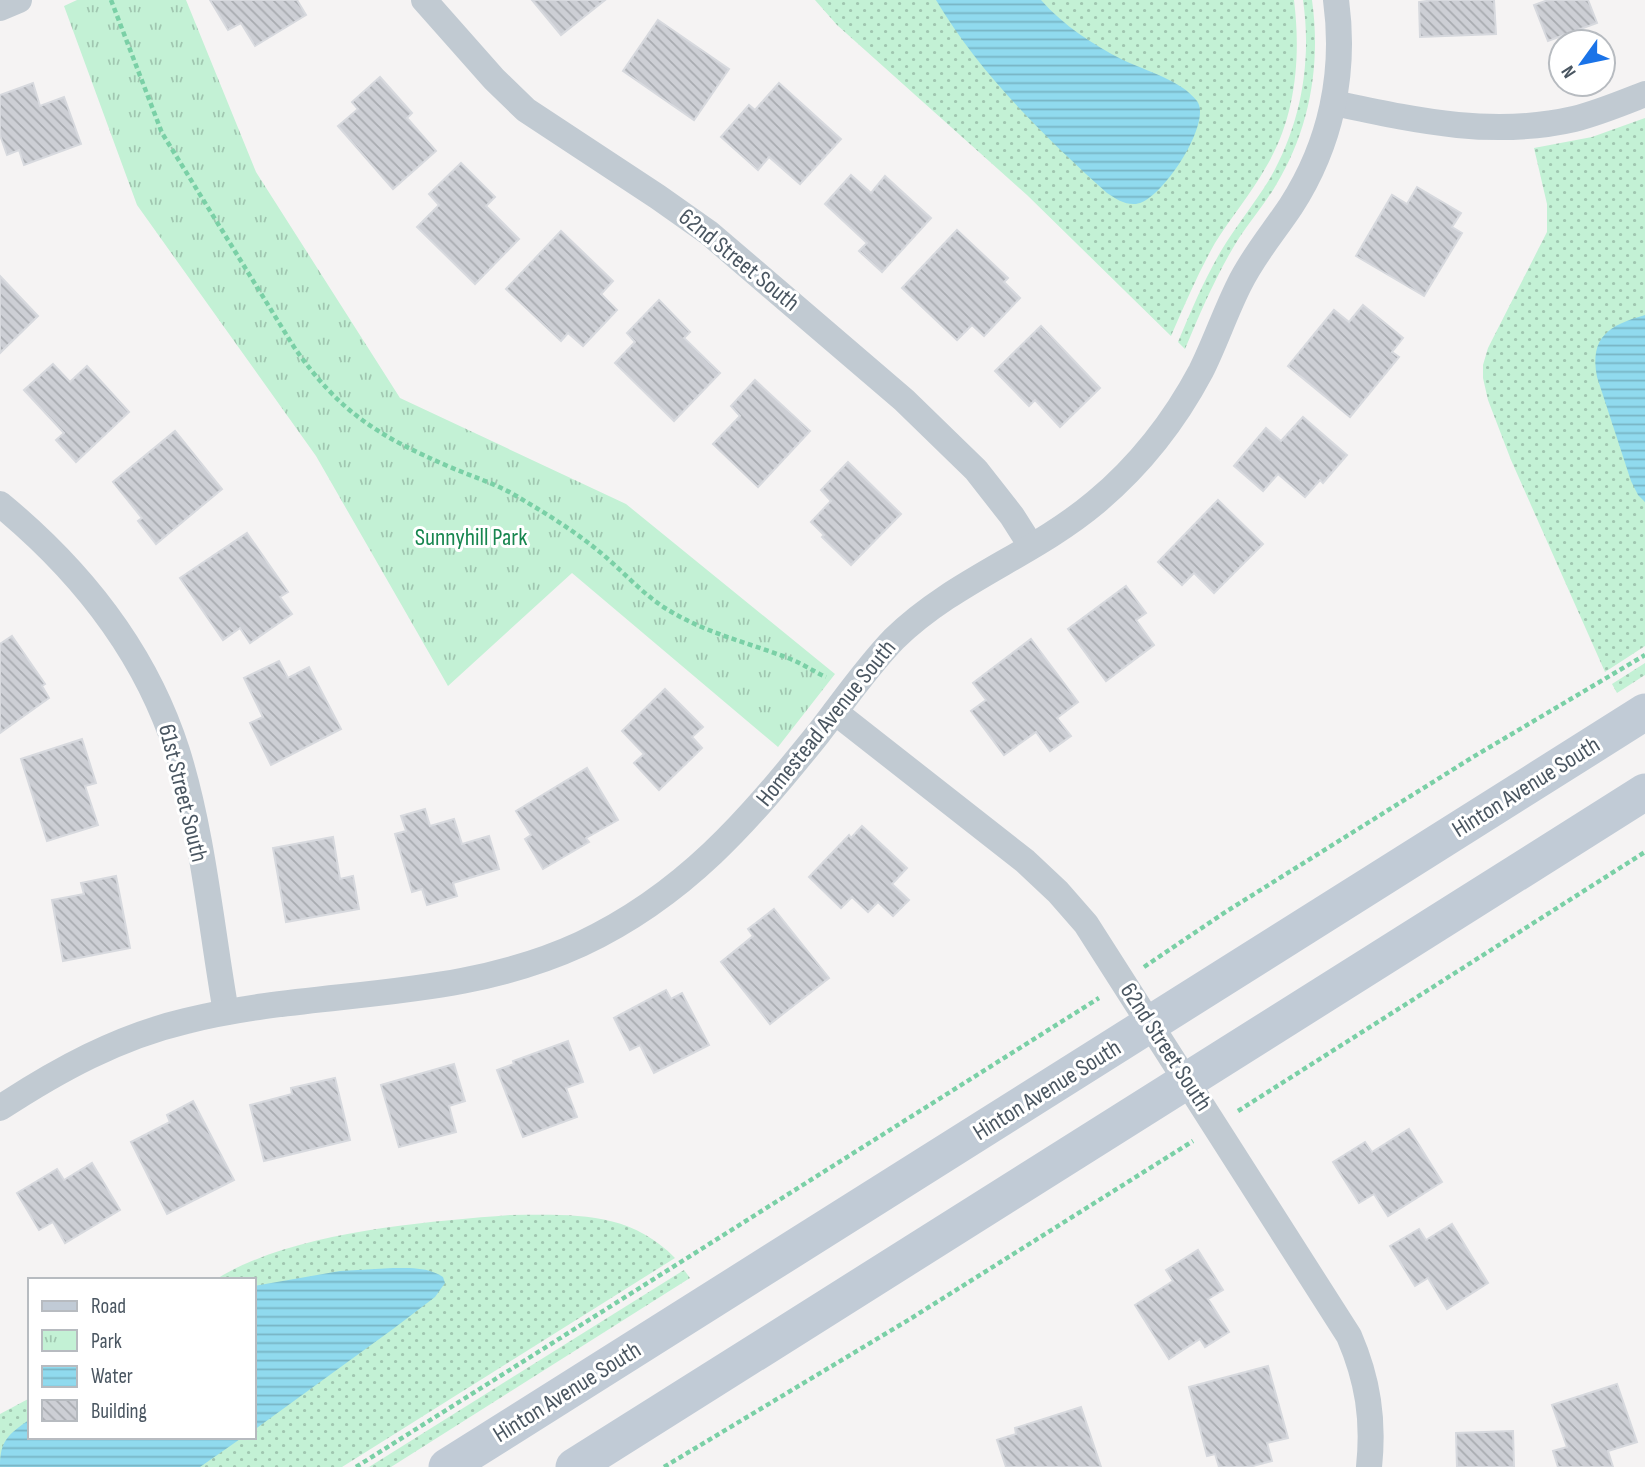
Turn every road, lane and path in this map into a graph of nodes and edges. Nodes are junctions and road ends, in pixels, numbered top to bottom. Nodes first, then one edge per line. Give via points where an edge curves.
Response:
1 (19, 0) edge
2 (111, 0) edge
3 (424, 0) edge
4 (1336, 0) edge
5 (0, 8) edge
6 (1645, 94) edge
7 (1334, 103) junction
8 (0, 504) edge
9 (1031, 546) junction
10 (1645, 655) edge
11 (819, 673) dead end
12 (835, 712) junction
13 (1645, 712) edge
14 (1645, 792) edge
15 (1645, 852) edge
16 (1178, 944) dead end
17 (226, 1013) junction
18 (1073, 1015) dead end
19 (1152, 1024) junction
20 (1188, 1081) junction
21 (1272, 1088) dead end
22 (0, 1108) edge
23 (1165, 1160) dead end
24 (356, 1467) edge
25 (447, 1467) edge
26 (574, 1467) edge
27 (664, 1467) edge
28 (1369, 1467) edge

1 - 5 street
2 - 11 path via 162,133 289,339 339,402 396,441 538,509 586,541 672,612
3 - 9 street, 62nd Street South via 526,110 709,233 912,407 986,481
4 - 7 street, Homestead Avenue South via 1340,52
6 - 7 street via 1574,118 1512,128 1448,125
7 - 9 street, Homestead Avenue South via 1304,184 1245,273 1201,370 1174,416 1107,493
8 - 17 street, 61st Street South via 45,542 90,592 131,651 163,713 190,800
9 - 12 street, Homestead Avenue South via 956,589 909,626 874,661
10 - 16 path via 1484,750
12 - 17 street, Homestead Avenue South via 720,848 643,908 586,941 538,961 462,982
12 - 19 street, 62nd Street South via 1036,870 1086,924
13 - 19 main road, Hinton Avenue South
14 - 20 main road
15 - 21 path
17 - 22 street, Homestead Avenue South via 156,1029 101,1050
18 - 24 path
19 - 20 street, 62nd Street South
19 - 25 main road, Hinton Avenue South
20 - 26 main road
20 - 28 street, 62nd Street South via 1349,1336 1369,1396
23 - 27 path

